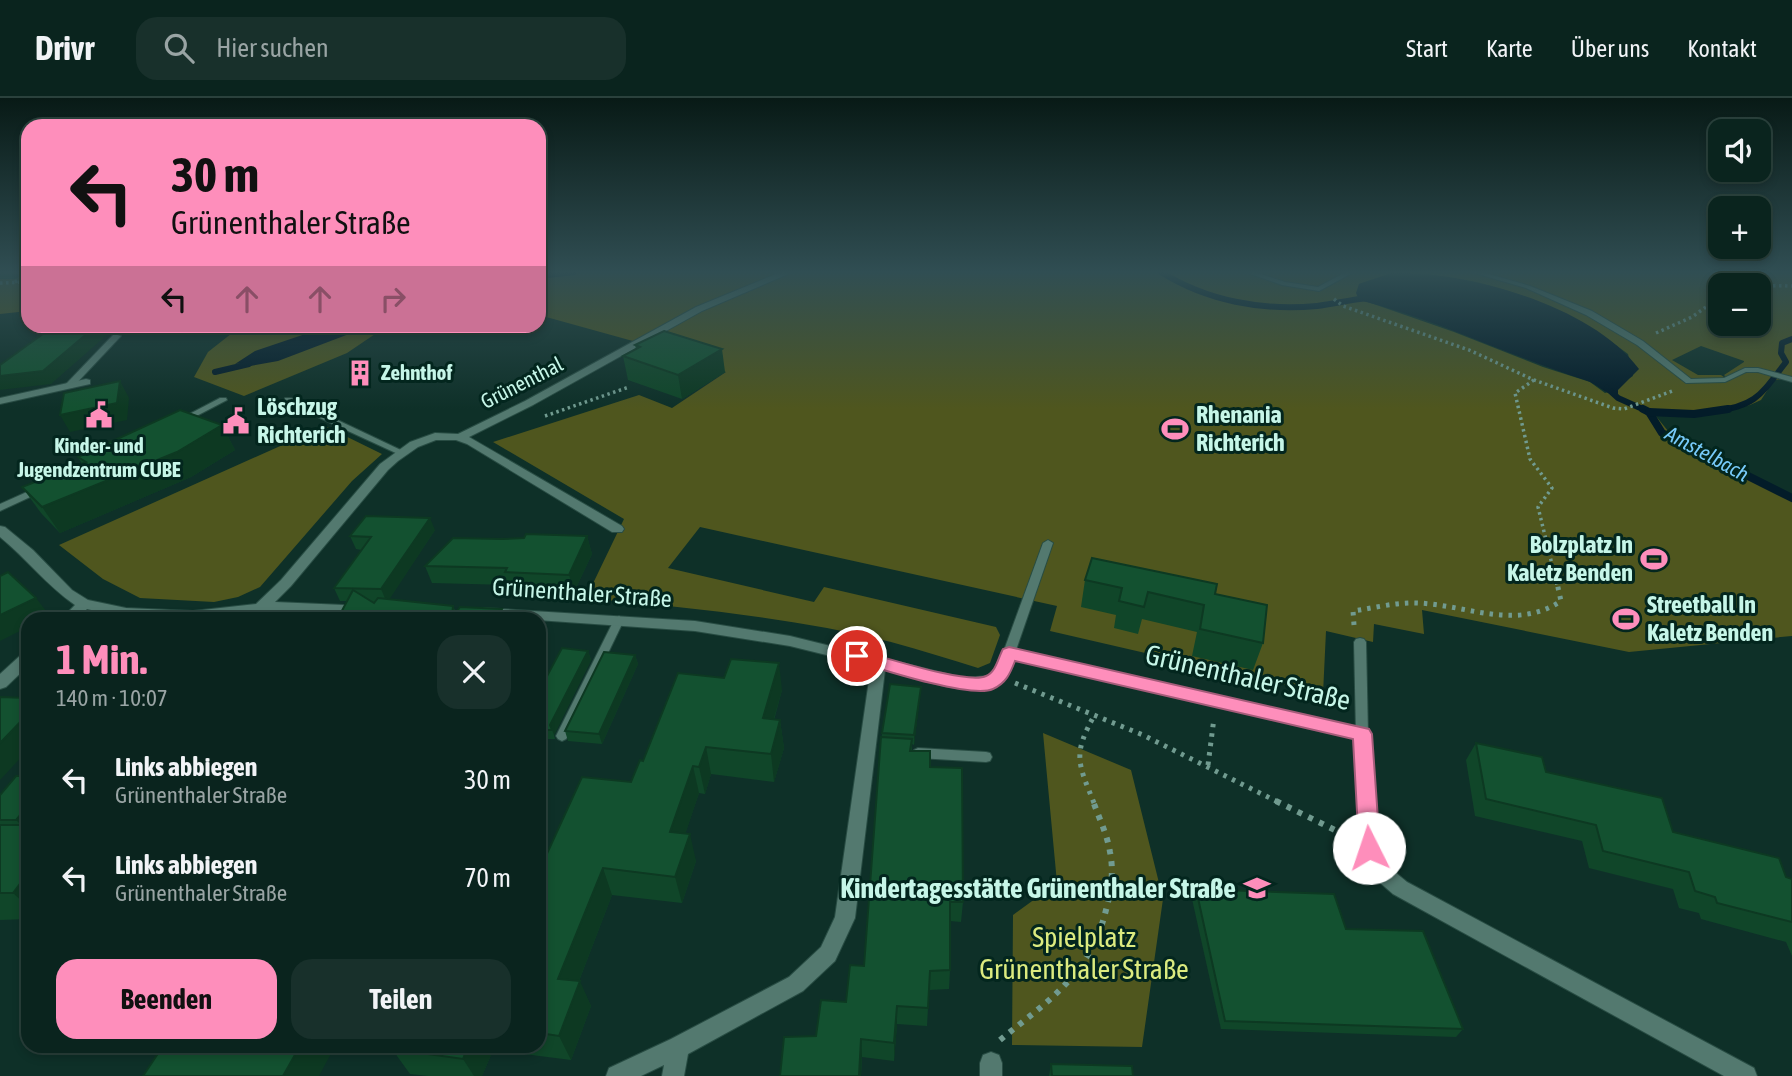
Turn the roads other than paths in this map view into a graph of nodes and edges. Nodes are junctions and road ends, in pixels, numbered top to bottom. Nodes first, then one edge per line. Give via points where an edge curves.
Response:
1 (683, 318) edge
2 (1597, 318) edge
3 (117, 336) dead end
4 (1788, 379) edge
5 (86, 382) dead end
6 (69, 386) junction
7 (223, 400) dead end
8 (289, 400) dead end
9 (0, 401) edge
10 (173, 424) edge
11 (461, 437) junction
12 (401, 452) junction
13 (50, 484) edge
14 (0, 508) edge
15 (617, 529) dead end
16 (0, 530) edge
17 (1048, 543) dead end
18 (84, 604) junction
19 (260, 608) junction
20 (383, 609) edge
21 (76, 612) edge
22 (121, 612) edge
23 (227, 612) edge
24 (273, 612) edge
25 (303, 612) edge
26 (546, 616) edge
27 (619, 620) junction
28 (1360, 642) road end
29 (1009, 653) junction
30 (879, 661) junction
31 (21, 664) edge
32 (0, 683) edge
33 (1362, 734) junction
34 (562, 736) edge
35 (906, 752) edge
36 (986, 757) dead end
37 (679, 1047) junction
38 (617, 1076) edge
39 (673, 1076) edge
40 (1746, 1076) edge

1 - 11 street, Grünenthal
2 - 4 lane via 1689,381 1725,380 1745,370
3 - 6 lane
5 - 6 street
6 - 9 street
7 - 10 lane
8 - 12 lane
11 - 12 street via 442,433
11 - 15 street
12 - 19 street via 368,482
13 - 14 lane
16 - 18 street
17 - 29 lane
18 - 21 street
18 - 22 street
19 - 23 street
19 - 24 street
20 - 25 street
26 - 27 street, Grünenthaler Straße
27 - 30 street, Grünenthaler Straße via 695,626
27 - 34 lane
28 - 33 lane
29 - 30 street, Grünenthaler Straße via 1000,676 987,685 963,684
29 - 33 street, Grünenthaler Straße
30 - 37 street via 873,750 845,918 828,954 796,984
31 - 32 street
33 - 40 street, Grünenthaler Straße via 1369,848 1377,867 1400,888
35 - 36 lane
37 - 38 street
37 - 39 street

